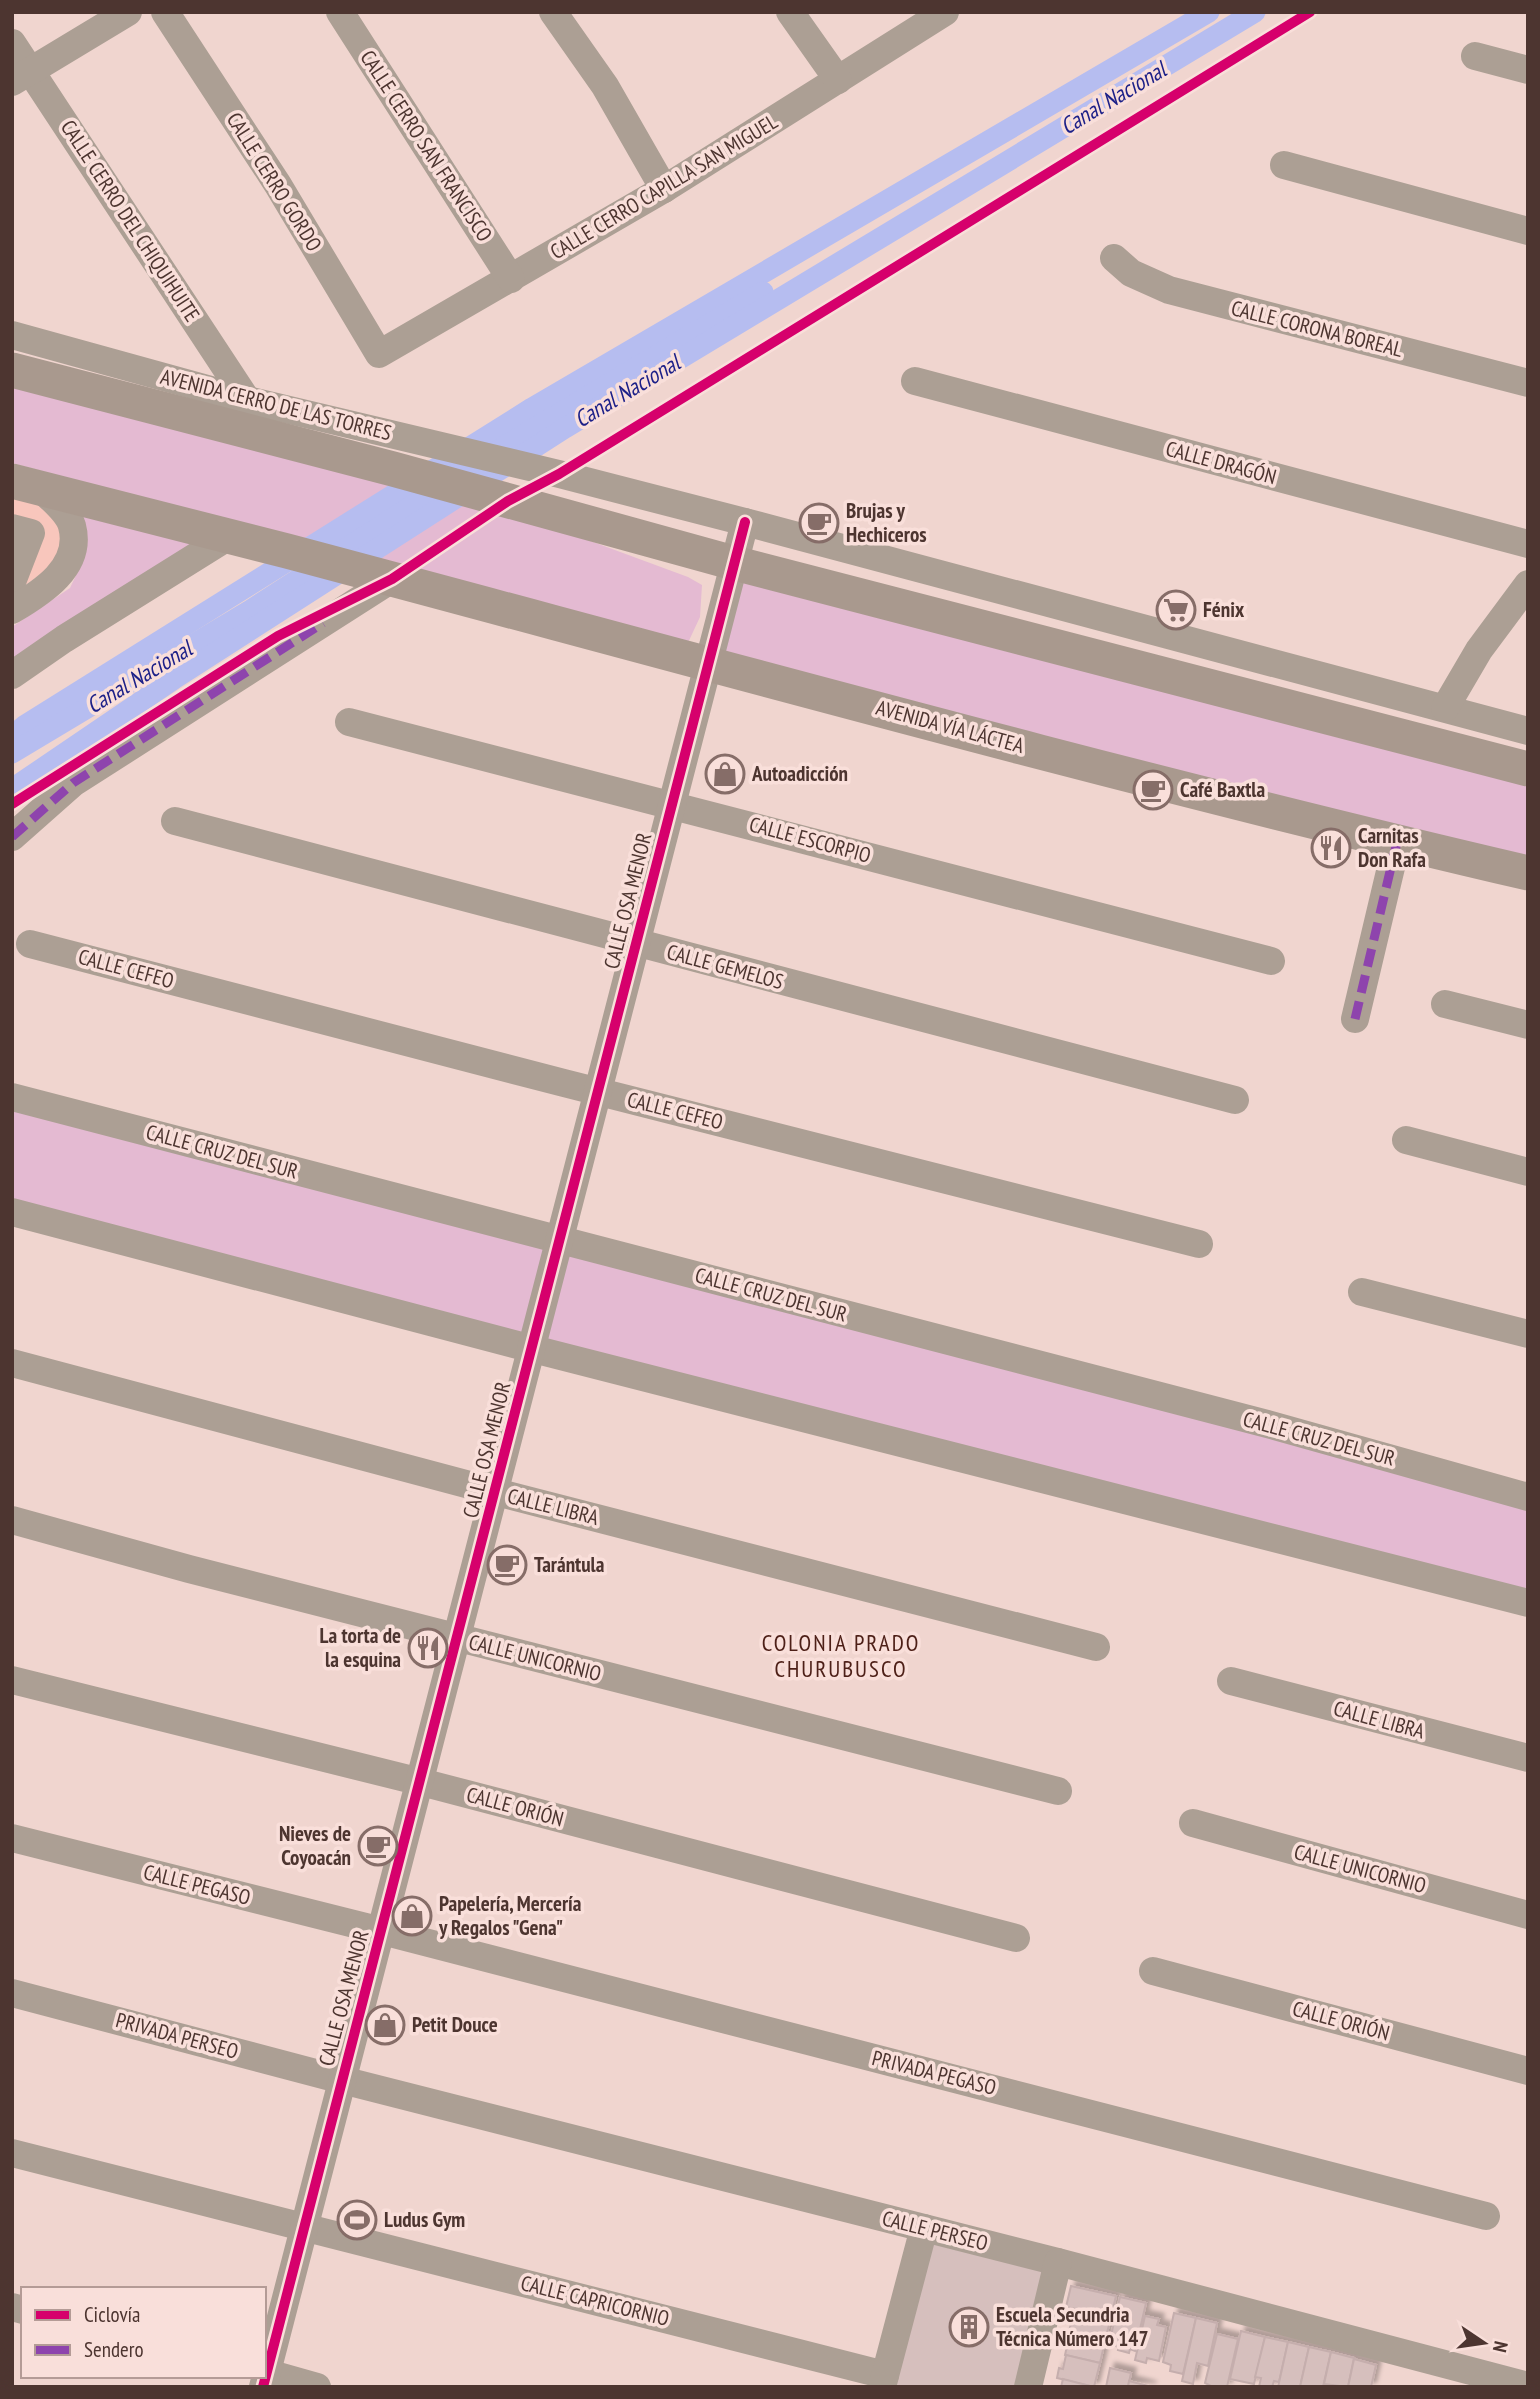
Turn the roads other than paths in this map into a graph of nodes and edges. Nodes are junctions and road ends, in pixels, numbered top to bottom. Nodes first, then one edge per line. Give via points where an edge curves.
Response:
1 (128, 12) edge
2 (165, 12) edge
3 (340, 12) edge
4 (553, 12) edge
5 (790, 12) edge
6 (944, 12) edge
7 (12, 43) edge
8 (1475, 56) dead end
9 (1528, 70) edge
10 (22, 76) edge
11 (838, 80) junction
12 (1284, 165) dead end
13 (664, 189) junction
14 (1528, 232) edge
15 (1114, 258) dead end
16 (511, 279) junction
17 (15, 332) edge
18 (379, 354) joint
19 (12, 370) edge
20 (915, 381) dead end
21 (1528, 383) edge
22 (247, 400) junction
23 (26, 485) edge
24 (745, 522) junction
25 (12, 528) edge
26 (229, 536) junction
27 (1528, 544) edge
28 (734, 563) junction
29 (383, 577) junction
30 (13, 578) edge
31 (1528, 584) edge
32 (12, 610) edge
33 (708, 664) junction
34 (12, 675) edge
35 (1445, 708) junction
36 (349, 722) dead end
37 (1528, 731) edge
38 (1528, 769) edge
39 (672, 804) junction
40 (175, 821) dead end
41 (12, 837) edge
42 (1397, 842) junction
43 (1528, 873) edge
44 (30, 944) dead end
45 (636, 944) junction
46 (1271, 961) dead end
47 (1445, 1004) dead end
48 (1355, 1019) dead end
49 (1528, 1025) edge
50 (599, 1092) junction
51 (12, 1097) edge
52 (1235, 1100) dead end
53 (1406, 1140) dead end
54 (1528, 1172) edge
55 (12, 1212) edge
56 (561, 1240) junction
57 (1199, 1244) dead end
58 (1362, 1292) dead end
59 (1528, 1334) edge
60 (533, 1349) junction
61 (12, 1363) edge
62 (496, 1492) junction
63 (1528, 1497) edge
64 (12, 1520) edge
65 (1528, 1603) edge
66 (458, 1638) junction
67 (1096, 1647) dead end
68 (12, 1680) edge
69 (1231, 1681) dead end
70 (1528, 1758) edge
71 (421, 1782) junction
72 (1058, 1791) dead end
73 (1193, 1823) dead end
74 (12, 1839) edge
75 (1528, 1915) edge
76 (382, 1931) junction
77 (1016, 1938) dead end
78 (1153, 1971) dead end
79 (12, 1993) edge
80 (1528, 2071) edge
81 (342, 2080) junction
82 (12, 2153) edge
83 (1486, 2216) dead end
84 (304, 2227) junction
85 (924, 2228) junction
86 (1058, 2262) junction
87 (266, 2373) edge
88 (266, 2377) edge
89 (883, 2381) edge
90 (1528, 2386) edge
91 (317, 2387) edge
92 (1028, 2387) edge

1 - 10 street
2 - 18 street, CALLE CERRO GORDO
3 - 16 street, CALLE CERRO SAN FRANCISCO
4 - 13 street via 605,86
5 - 11 street
6 - 11 street, CALLE CERRO CAPILLA SAN MIGUEL
7 - 10 street, CALLE CERRO DEL CHIQUIHUITE
8 - 9 street
10 - 22 street, CALLE CERRO DEL CHIQUIHUITE
11 - 13 street, CALLE CERRO CAPILLA SAN MIGUEL
12 - 14 street
13 - 16 street, CALLE CERRO CAPILLA SAN MIGUEL
15 - 21 street, CALLE CORONA BOREAL via 1131,273 1169,290
16 - 18 street, CALLE CERRO CAPILLA SAN MIGUEL
17 - 22 street, AVENIDA CERRO DE LAS TORRES
19 - 28 main road, AVENIDA CERRO DE LAS TORRES
20 - 27 street, CALLE DRAGÓN
22 - 24 street, AVENIDA CERRO DE LAS TORRES
23 - 26 main road
23 - 32 street via 64,512 72,527 72,547 58,577
24 - 28 street, CALLE OSA MENOR
24 - 35 street
25 - 30 street via 31,533
26 - 29 main road
26 - 34 street
28 - 33 street, CALLE OSA MENOR
28 - 38 main road
29 - 33 main road, AVENIDA VÍA LÁCTEA
29 - 41 street via 73,783
31 - 35 street via 1479,650
33 - 39 street, CALLE OSA MENOR
33 - 42 main road, AVENIDA VÍA LÁCTEA
35 - 37 street
36 - 39 street, CALLE ESCORPIO
39 - 45 street, CALLE OSA MENOR
39 - 46 street, CALLE ESCORPIO
40 - 45 street, CALLE GEMELOS
42 - 43 main road, AVENIDA VÍA LÁCTEA
42 - 48 street
44 - 50 street, CALLE CEFEO
45 - 50 street, CALLE OSA MENOR
45 - 52 street, CALLE GEMELOS
47 - 49 street
50 - 56 street, CALLE OSA MENOR
50 - 57 street, CALLE CEFEO
51 - 56 street, CALLE CRUZ DEL SUR
53 - 54 street
55 - 60 street
56 - 60 street, CALLE OSA MENOR
56 - 63 street, CALLE CRUZ DEL SUR via 1271,1425
58 - 59 street
60 - 62 street, CALLE OSA MENOR
60 - 65 street
61 - 62 street, CALLE LIBRA
62 - 66 street, CALLE OSA MENOR
62 - 67 street, CALLE LIBRA
64 - 66 street, CALLE UNICORNIO
66 - 71 street, CALLE OSA MENOR
66 - 72 street, CALLE UNICORNIO
68 - 71 street, CALLE ORIÓN
69 - 70 street, CALLE LIBRA
71 - 76 street, CALLE OSA MENOR
71 - 77 street, CALLE ORIÓN
73 - 75 street, CALLE UNICORNIO
74 - 76 street, CALLE PEGASO
76 - 81 street, CALLE OSA MENOR
76 - 83 street, PRIVADA PEGASO
78 - 80 street, CALLE ORIÓN
79 - 81 street, PRIVADA PERSEO
81 - 84 street, CALLE OSA MENOR
81 - 85 street, CALLE PERSEO
82 - 84 street, CALLE CAPRICORNIO
84 - 87 street, CALLE OSA MENOR
84 - 89 street, CALLE CAPRICORNIO
85 - 86 street, CALLE PERSEO
85 - 89 street
86 - 90 street, CALLE PERSEO
86 - 92 street
88 - 91 street

